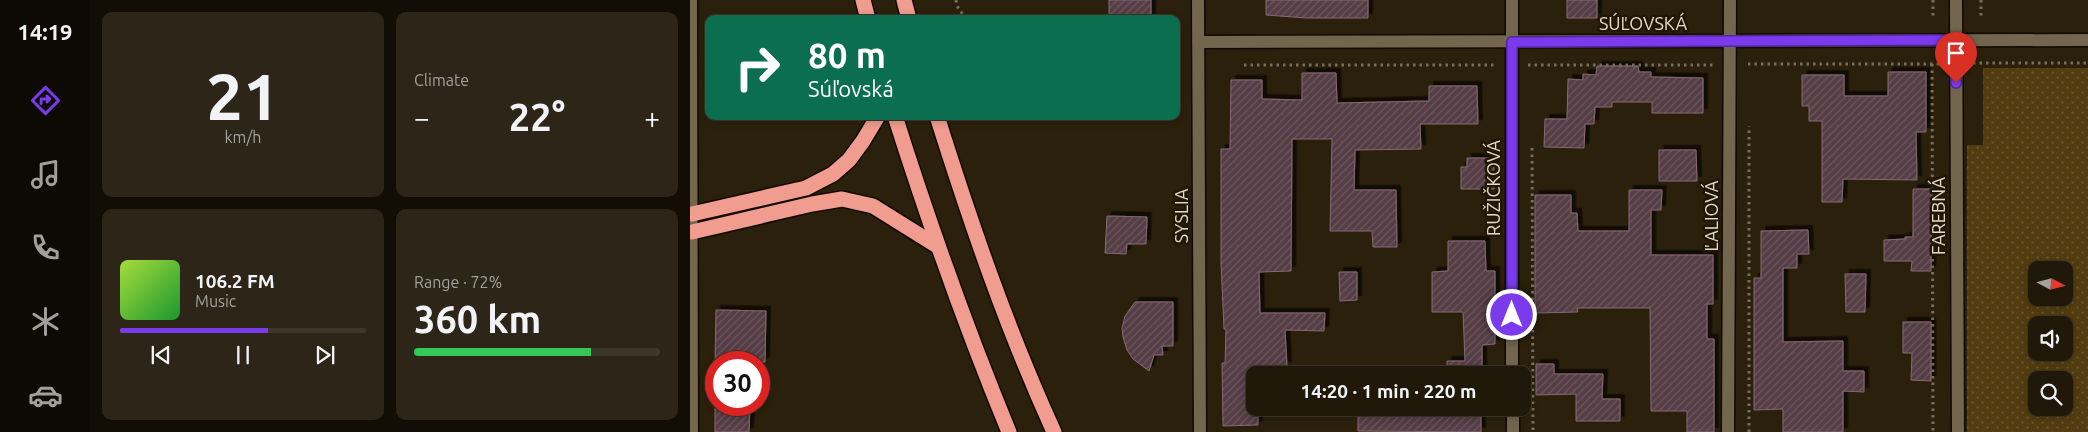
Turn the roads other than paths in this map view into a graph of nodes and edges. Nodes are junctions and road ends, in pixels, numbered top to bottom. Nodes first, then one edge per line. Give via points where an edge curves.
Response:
1 (691, 0) edge
2 (863, 0) edge
3 (904, 0) edge
4 (1198, 0) edge
5 (1512, 0) edge
6 (1730, 0) edge
7 (1956, 0) edge
8 (867, 15) edge
9 (908, 15) edge
10 (1956, 40) junction
11 (2088, 40) edge
12 (1730, 41) junction
13 (1198, 42) junction
14 (1512, 42) junction
15 (876, 120) edge
16 (896, 120) edge
17 (938, 120) edge
18 (692, 214) junction
19 (692, 232) junction
20 (937, 246) junction
21 (1512, 366) edge
22 (1512, 416) edge
23 (692, 432) edge
24 (1009, 432) edge
25 (1054, 432) edge
26 (1200, 432) edge
27 (1513, 432) edge
28 (1728, 432) edge
29 (1958, 432) edge

1 - 18 street
2 - 8 highway
3 - 9 highway
4 - 13 street, SYSLIA
5 - 14 street, RUŽIČKOVÁ
6 - 12 street, ĽALIOVÁ
7 - 10 street, FAREBNÁ
10 - 11 street, SÚĽOVSKÁ
10 - 12 street, SÚĽOVSKÁ
10 - 29 street, FAREBNÁ
12 - 14 street, SÚĽOVSKÁ
12 - 28 street, ĽALIOVÁ
13 - 14 street, SÚĽOVSKÁ
13 - 26 street, SYSLIA
14 - 21 street, RUŽIČKOVÁ
15 - 18 highway via 849,160 833,174 806,188
16 - 20 highway
17 - 25 highway via 973,232
18 - 19 street
19 - 20 highway via 842,199 873,206
19 - 23 street
20 - 24 highway
22 - 27 street

